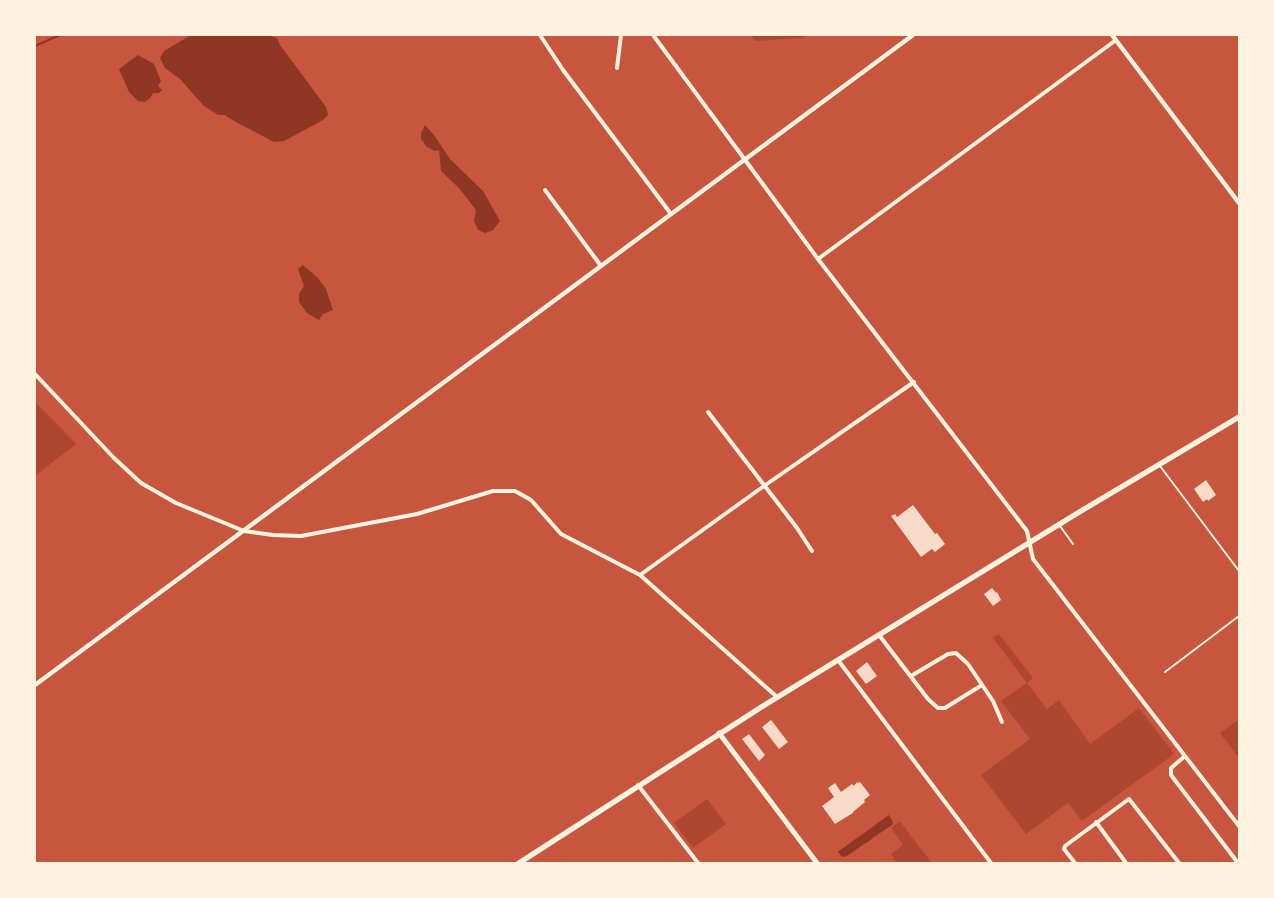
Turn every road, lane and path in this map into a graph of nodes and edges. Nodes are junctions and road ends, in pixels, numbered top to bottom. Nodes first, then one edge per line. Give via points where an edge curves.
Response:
1 (540, 35) edge
2 (621, 35) edge
3 (653, 35) edge
4 (913, 35) edge
5 (1112, 35) edge
6 (1116, 40) junction
7 (618, 68) dead end
8 (746, 159) junction
9 (545, 190) dead end
10 (1239, 203) edge
11 (671, 214) junction
12 (818, 259) junction
13 (601, 266) junction
14 (35, 374) edge
15 (914, 382) junction
16 (708, 412) dead end
17 (1239, 417) edge
18 (1159, 464) junction
19 (764, 486) junction
20 (1058, 524) junction
21 (244, 531) junction
22 (1029, 542) junction
23 (1073, 544) dead end
24 (812, 551) dead end
25 (1239, 571) edge
26 (640, 575) junction
27 (1239, 616) edge
28 (879, 635) junction
29 (838, 660) junction
30 (1165, 672) dead end
31 (910, 676) junction
32 (982, 685) junction
33 (35, 686) edge
34 (778, 697) junction
35 (1002, 722) dead end
36 (719, 733) junction
37 (1185, 756) junction
38 (638, 785) junction
39 (1096, 822) junction
40 (1239, 826) edge
41 (519, 863) edge
42 (698, 863) edge
43 (817, 863) edge
44 (990, 863) edge
45 (1075, 863) edge
46 (1126, 863) edge
47 (1179, 863) edge
48 (1238, 863) edge

1 - 11 street
2 - 7 street
3 - 8 street
4 - 8 street
5 - 6 street
6 - 10 street
6 - 12 street
8 - 11 street
8 - 12 street
9 - 13 street
11 - 13 street
12 - 15 street
13 - 21 street
14 - 21 street via 113,458 141,483 176,503
15 - 19 street
15 - 22 street via 1027,531
16 - 19 street
17 - 18 main road
18 - 20 main road
18 - 25 lane
19 - 24 street
19 - 26 street
20 - 22 main road
20 - 23 lane
21 - 26 street via 302,536 417,514 493,491 515,491 531,500 561,534
21 - 33 street
22 - 28 main road
22 - 37 street via 1033,559
26 - 34 street
27 - 30 lane
28 - 29 main road
28 - 31 street
29 - 34 main road
29 - 44 street
31 - 32 street via 930,701 941,709
31 - 32 street via 954,652 963,658
32 - 35 street
34 - 36 main road
36 - 38 main road
36 - 43 main road
37 - 40 street
37 - 48 street via 1172,766 1172,777
38 - 41 main road
38 - 42 street
39 - 45 street via 1064,847
39 - 46 street
39 - 47 street via 1129,799

